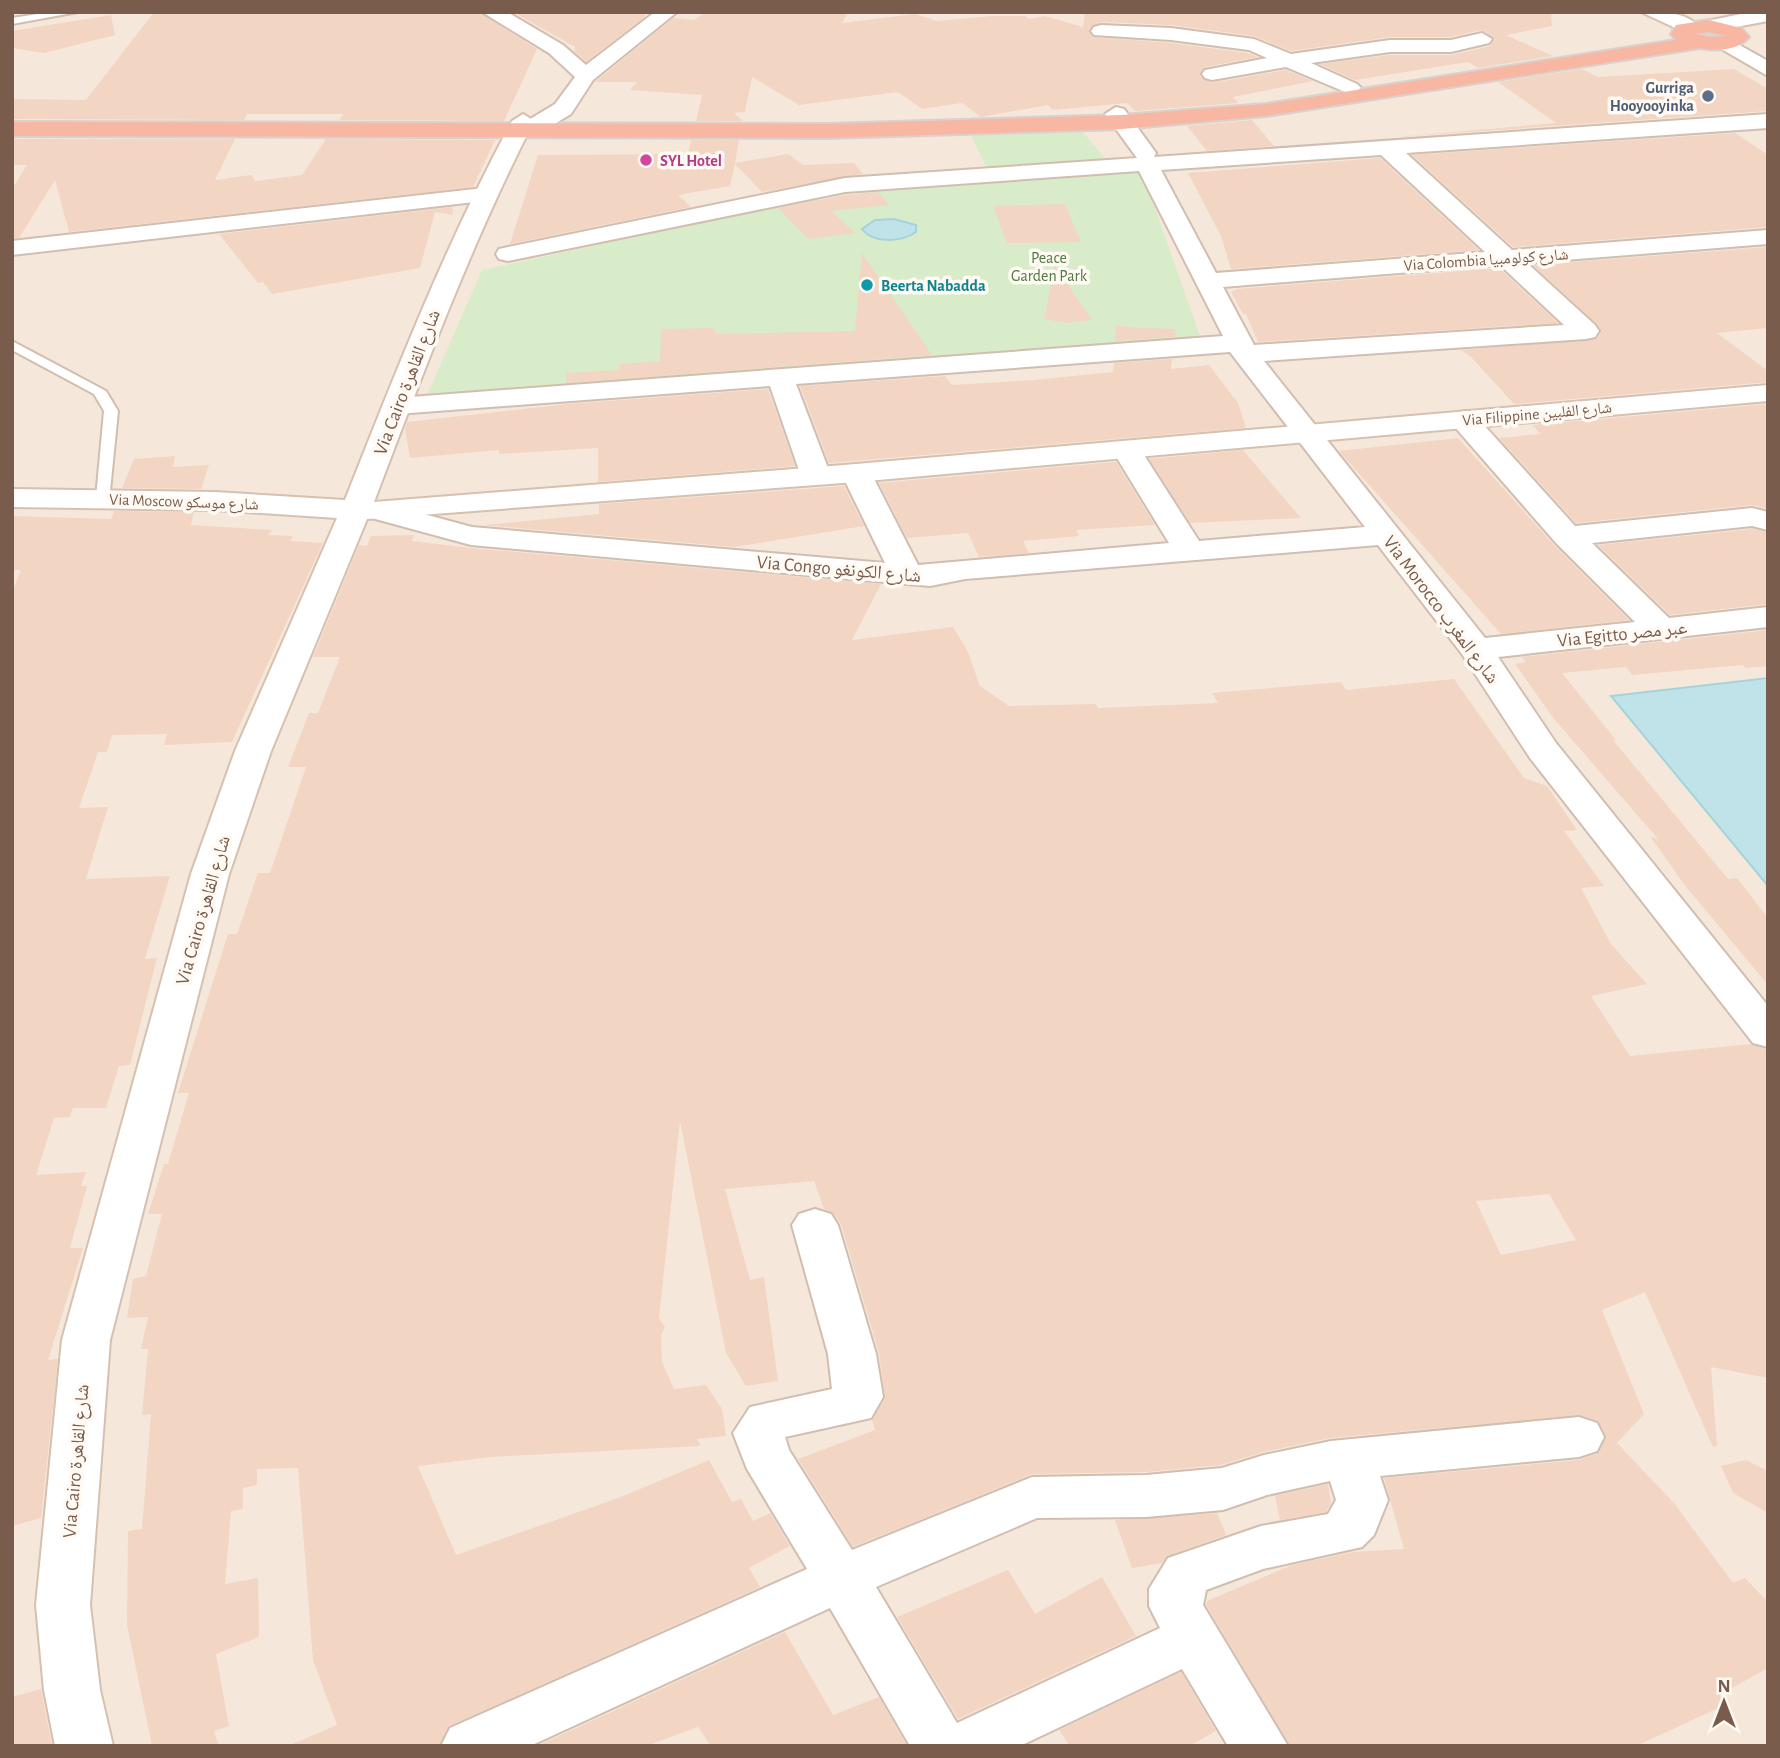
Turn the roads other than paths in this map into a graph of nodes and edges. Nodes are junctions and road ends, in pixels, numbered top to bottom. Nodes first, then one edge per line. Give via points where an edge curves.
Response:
1 (73, 12) edge
2 (492, 12) edge
3 (667, 12) edge
4 (1651, 12) edge
5 (1768, 15) edge
6 (12, 21) edge
7 (1101, 31) dead end
8 (1694, 32) junction
9 (1757, 38) dead end
10 (1214, 39) junction
11 (1482, 39) dead end
12 (1731, 41) junction
13 (1153, 55) dead end
14 (1289, 60) junction
15 (1768, 70) edge
16 (1212, 74) dead end
17 (586, 76) junction
18 (1359, 91) junction
19 (1119, 118) junction
20 (12, 119) edge
21 (566, 119) junction
22 (1768, 121) edge
23 (528, 124) junction
24 (12, 129) edge
25 (1387, 148) junction
26 (1146, 159) junction
27 (484, 195) junction
28 (1768, 237) edge
29 (12, 248) edge
30 (508, 254) dead end
31 (1503, 258) junction
32 (1205, 281) junction
33 (12, 345) edge
34 (1241, 348) junction
35 (780, 377) junction
36 (1768, 393) edge
37 (397, 406) junction
38 (1464, 420) junction
39 (1307, 434) junction
40 (1127, 450) junction
41 (856, 473) junction
42 (816, 476) junction
43 (12, 498) edge
44 (103, 498) junction
45 (368, 510) junction
46 (1768, 521) edge
47 (1385, 535) junction
48 (1567, 536) junction
49 (1188, 548) junction
50 (906, 574) junction
51 (1768, 617) edge
52 (1661, 629) junction
53 (1475, 649) junction
54 (1768, 1034) edge
55 (815, 1225) dead end
56 (1580, 1437) dead end
57 (1349, 1460) junction
58 (842, 1578) junction
59 (1192, 1638) junction
60 (84, 1746) edge
61 (470, 1746) edge
62 (940, 1746) edge
63 (968, 1746) edge
64 (1259, 1746) edge

1 - 6 lane
2 - 17 street via 556,49
3 - 17 street
4 - 8 street
5 - 8 street
7 - 10 street
8 - 12 highway
8 - 18 highway
9 - 12 highway
10 - 13 street via 1211,45
10 - 14 street via 1254,45
11 - 14 street via 1451,46 1390,46
12 - 15 street
14 - 16 street
14 - 18 street
17 - 21 street
18 - 19 highway via 1266,110
19 - 21 highway via 827,127
19 - 26 street, Via Morocco شارع المغرب
20 - 23 highway
21 - 23 street
22 - 25 street
23 - 24 highway
23 - 27 street, Via Cairo شارع القاهرة
25 - 26 street
25 - 31 street
26 - 30 street via 845,185
26 - 32 street, Via Morocco شارع المغرب
27 - 29 street
27 - 37 street, Via Cairo شارع القاهرة
28 - 31 street, Via Colombia شارع كولومبيا
31 - 32 street, Via Colombia شارع كولومبيا
31 - 34 street via 1586,331
32 - 34 street, Via Morocco شارع المغرب
33 - 44 lane via 99,391 111,411
34 - 35 street
34 - 39 street, Via Morocco شارع المغرب
35 - 37 street
35 - 42 street
36 - 38 street, Via Filippine شارع الفلبين
37 - 45 street, Via Cairo شارع القاهرة
38 - 39 street, Via Filippine شارع الفلبين
38 - 48 street
39 - 40 street
39 - 47 street, Via Morocco شارع المغرب
40 - 41 street
40 - 49 street
41 - 42 street
41 - 50 street
42 - 45 street
43 - 44 street, Via Moscow شارع موسكو
44 - 45 street, Via Moscow شارع موسكو
45 - 50 street, Via Congo شارع الكونغو via 471,536
45 - 60 street, Via Cairo شارع القاهرة via 253,751 210,874 86,1340 63,1605 72,1690
46 - 48 street via 1752,517
47 - 49 street, Via Congo شارع الكونغو
47 - 53 street, Via Morocco شارع المغرب
48 - 52 street
49 - 50 street, Via Congo شارع الكونغو via 930,576
51 - 52 street, Via Egitto عبر مصر
52 - 53 street, Via Egitto عبر مصر
53 - 54 street, Via Morocco شارع المغرب via 1543,750
55 - 58 street via 852,1354 859,1397 853,1404 768,1421 758,1433 765,1455
56 - 57 street
57 - 58 street via 1264,1475 1223,1489 1032,1498
57 - 59 street via 1362,1500 1355,1520 1343,1532 1261,1548 1187,1574 1176,1589 1176,1606
58 - 61 street
58 - 62 street
59 - 63 street
59 - 64 street

